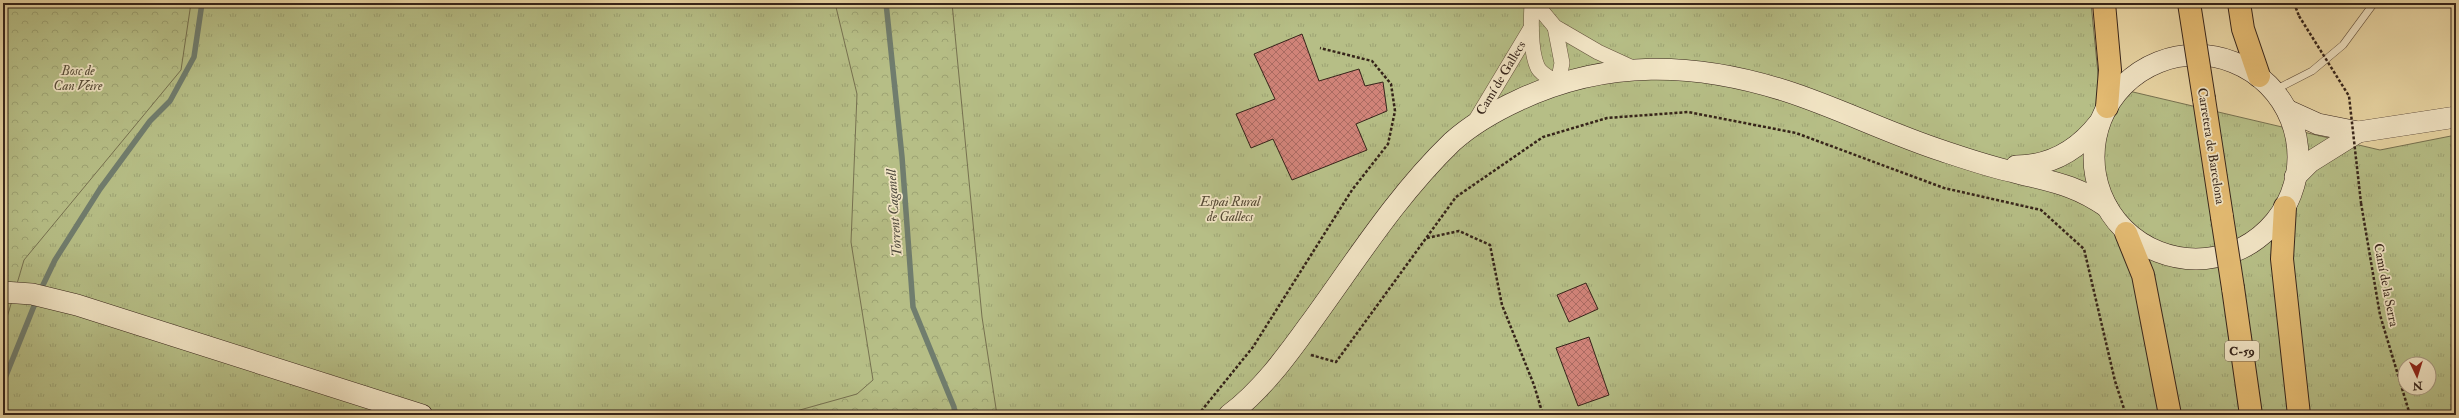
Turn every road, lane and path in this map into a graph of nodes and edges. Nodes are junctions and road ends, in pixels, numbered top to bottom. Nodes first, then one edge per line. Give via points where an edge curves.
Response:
1 (1532, 3) edge
2 (1535, 3) edge
3 (2104, 3) edge
4 (2189, 3) edge
5 (2238, 3) edge
6 (2294, 3) edge
7 (2374, 3) edge
8 (1555, 26) junction
9 (1531, 28) junction
10 (1320, 48) dead end
11 (1636, 70) junction
12 (1558, 82) junction
13 (2266, 83) junction
14 (2287, 110) junction
15 (2103, 115) junction
16 (2456, 117) edge
17 (1470, 128) junction
18 (2358, 132) junction
19 (1990, 165) junction
20 (2295, 177) junction
21 (2107, 207) junction
22 (2285, 207) junction
23 (2126, 233) junction
24 (1426, 238) junction
25 (3, 292) edge
26 (1291, 349) junction
27 (422, 415) edge
28 (1198, 415) edge
29 (1229, 415) edge
30 (1543, 415) edge
31 (2126, 415) edge
32 (2170, 415) edge
33 (2251, 415) edge
34 (2299, 415) edge
35 (2410, 415) edge

1 - 9 street, Camí de Gallecs
2 - 8 street
3 - 15 highway via 2110,70
4 - 33 highway, Carretera de Barcelona / C-59, bridge
5 - 13 highway via 2243,29
6 - 35 path, Camí de la Serra, bridge via 2299,16 2349,96 2362,203 2380,314
7 - 13 lane via 2343,45 2312,70
8 - 11 street via 1598,52
8 - 12 street via 1562,63
9 - 12 street, Camí de Gallecs via 1538,69
9 - 17 street, Camí de Gallecs
10 - 28 path via 1372,61 1391,84 1395,111 1388,144 1352,190 1253,347
11 - 12 main road via 1616,71
11 - 19 main road via 1704,73 1760,84 1788,92 1908,139
12 - 17 main road via 1492,113
13 - 14 main road
13 - 15 main road via 2239,64 2219,58 2175,58 2161,61 2145,69 2126,83
14 - 18 main road via 2318,124
14 - 20 main road via 2296,138
15 - 19 main road via 2080,144 2047,163 2030,166
15 - 21 main road via 2095,144 2095,167 2098,187
16 - 18 main road
17 - 26 main road via 1414,182 1385,217
18 - 20 main road via 2310,162
19 - 21 main road via 2076,188
20 - 22 main road
21 - 23 main road
22 - 23 main road via 2268,229 2248,248 2218,258 2191,259 2169,255 2149,249
22 - 34 highway via 2283,266
23 - 32 highway via 2143,275
24 - 26 path via 1336,362
24 - 30 path via 1460,231 1490,245 1502,306 1534,385
24 - 31 path via 1456,197 1542,137 1607,118 1688,112 1796,133 1944,188 2041,210 2084,249 2115,381
25 - 27 main road via 32,294 77,305
26 - 29 main road via 1242,406

